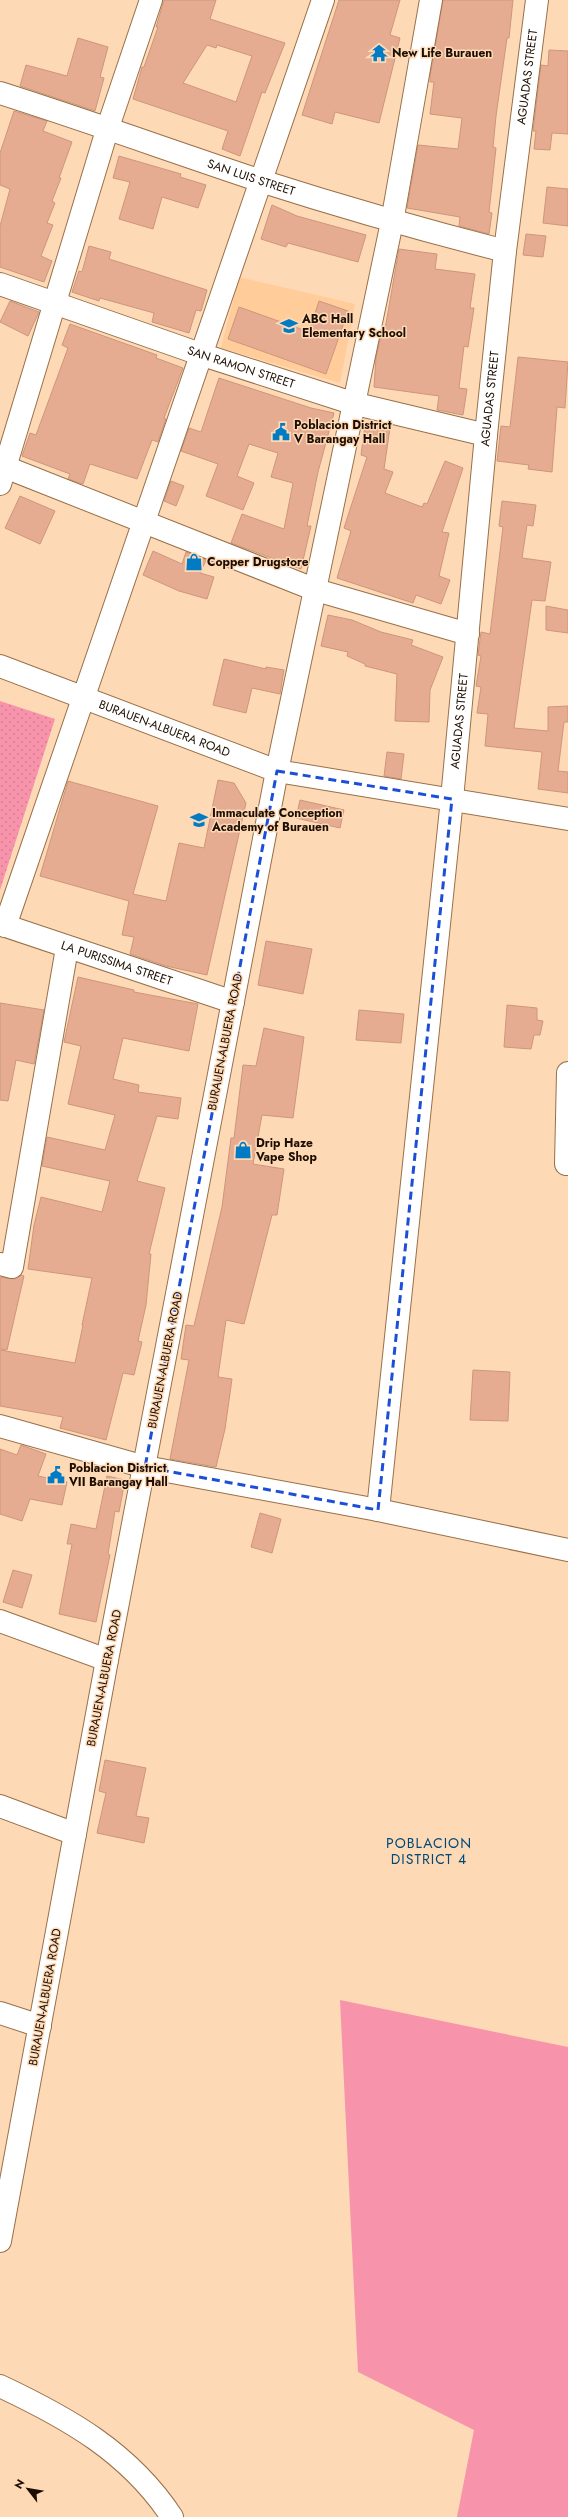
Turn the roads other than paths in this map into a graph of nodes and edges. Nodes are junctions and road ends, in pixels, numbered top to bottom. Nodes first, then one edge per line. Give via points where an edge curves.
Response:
1 (151, 0) edge
2 (323, 0) edge
3 (431, 0) edge
4 (537, 0) edge
5 (0, 93) edge
6 (108, 127) junction
7 (260, 181) junction
8 (392, 222) junction
9 (505, 251) junction
10 (0, 284) edge
11 (54, 304) junction
12 (200, 354) junction
13 (352, 403) junction
14 (486, 435) junction
15 (2, 472) edge
16 (142, 522) junction
17 (316, 590) junction
18 (468, 634) junction
19 (0, 666) edge
20 (84, 696) junction
21 (277, 771) junction
22 (452, 799) junction
23 (568, 819) edge
24 (3, 925) edge
25 (67, 948) junction
26 (233, 1002) junction
27 (568, 1073) edge
28 (568, 1164) edge
29 (0, 1264) edge
30 (0, 1426) edge
31 (145, 1467) junction
32 (378, 1510) junction
33 (568, 1550) edge
34 (0, 1621) edge
35 (107, 1660) junction
36 (0, 1806) edge
37 (75, 1834) junction
38 (0, 2013) edge
39 (40, 2026) junction
40 (0, 2241) edge
41 (0, 2386) edge
42 (172, 2517) edge

1 - 6 street
2 - 7 street
3 - 8 street
4 - 9 street, AGUADAS STREET
5 - 6 street, SAN LUIS STREET
6 - 7 street, SAN LUIS STREET
6 - 11 street
7 - 8 street, SAN LUIS STREET
7 - 12 street
8 - 9 street, SAN LUIS STREET
8 - 13 street
9 - 14 street, AGUADAS STREET
10 - 11 street, SAN RAMON STREET
11 - 12 street, SAN RAMON STREET
11 - 15 street
12 - 13 street, SAN RAMON STREET
12 - 16 street
13 - 14 street, SAN RAMON STREET
13 - 17 street
14 - 18 street, AGUADAS STREET
15 - 16 street
16 - 17 street
16 - 20 street
17 - 18 street
17 - 21 street
18 - 22 street, AGUADAS STREET
19 - 20 street, BURAUEN-ALBUERA ROAD
20 - 21 street, BURAUEN-ALBUERA ROAD
20 - 24 street
21 - 22 street
21 - 26 street, BURAUEN-ALBUERA ROAD
22 - 23 street
22 - 32 street, AGUADAS STREET
24 - 25 street, LA PURISSIMA STREET
25 - 26 street, LA PURISSIMA STREET
25 - 29 street via 12,1267
26 - 31 street, BURAUEN-ALBUERA ROAD
27 - 28 street
30 - 31 street
31 - 32 street
31 - 35 street, BURAUEN-ALBUERA ROAD
32 - 33 street
34 - 35 street
35 - 37 street, BURAUEN-ALBUERA ROAD
36 - 37 street
37 - 39 street, BURAUEN-ALBUERA ROAD
38 - 39 street
39 - 40 street, BURAUEN-ALBUERA ROAD
41 - 42 street via 54,2411 125,2460 158,2496

